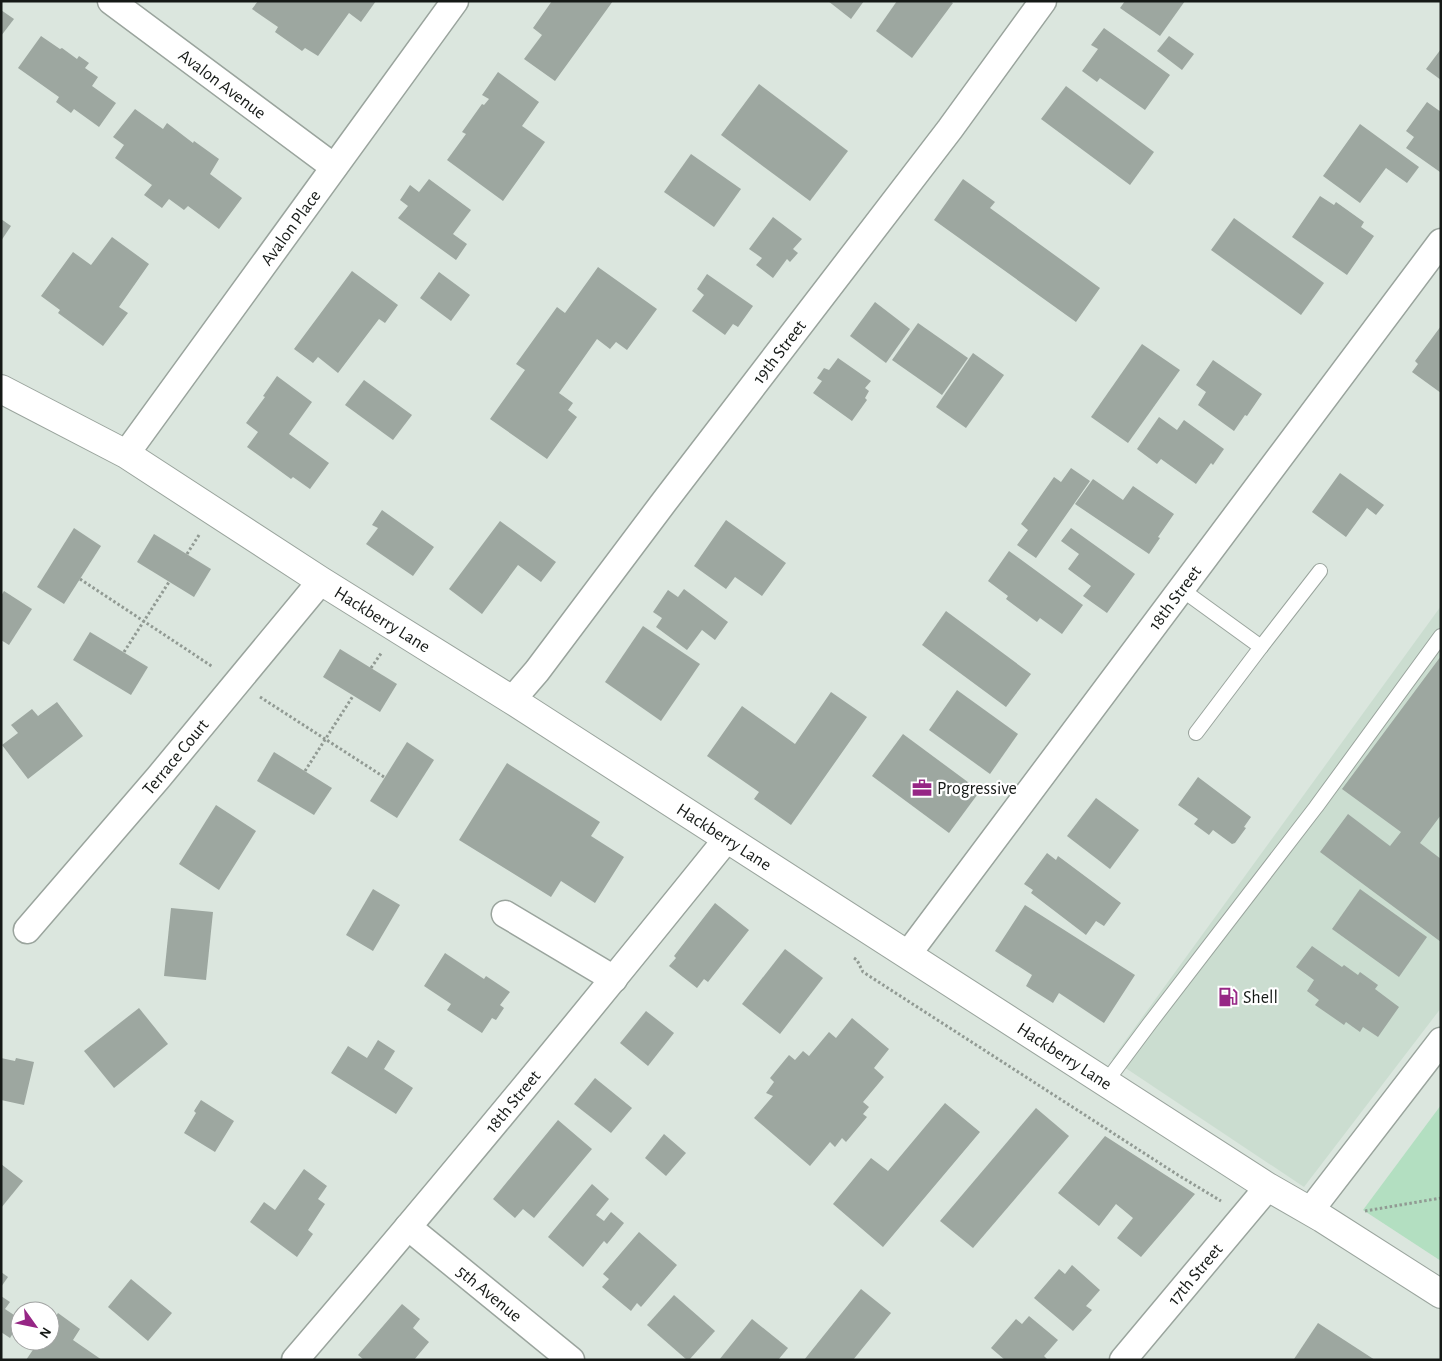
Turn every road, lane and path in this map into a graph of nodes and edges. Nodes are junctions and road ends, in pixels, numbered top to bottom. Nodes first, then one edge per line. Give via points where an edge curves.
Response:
1 (111, 1) edge
2 (455, 1) edge
3 (1043, 1) edge
4 (334, 167) junction
5 (1441, 242) edge
6 (1, 390) edge
7 (126, 454) junction
8 (199, 534) dead end
9 (188, 554) dead end
10 (1320, 571) dead end
11 (321, 581) junction
12 (169, 582) dead end
13 (1182, 589) junction
14 (1441, 636) edge
15 (1261, 647) junction
16 (124, 652) dead end
17 (382, 652) dead end
18 (371, 668) dead end
19 (353, 696) dead end
20 (512, 700) junction
21 (1196, 733) dead end
22 (306, 771) dead end
23 (726, 840) junction
24 (505, 914) dead end
25 (27, 930) dead end
26 (908, 954) junction
27 (849, 955) dead end
28 (614, 979) junction
29 (1441, 1041) edge
30 (1106, 1082) junction
31 (1268, 1187) junction
32 (1441, 1198) edge
33 (1245, 1215) junction
34 (1316, 1215) junction
35 (408, 1228) junction
36 (1441, 1294) edge
37 (295, 1360) edge
38 (571, 1360) edge
39 (1123, 1360) edge

1 - 4 street, Avalon Avenue
2 - 4 street, Avalon Place
3 - 20 street, 19th Street via 950,129
4 - 7 street, Avalon Place
5 - 13 street, 18th Street
6 - 7 main road, Hackberry Lane
7 - 11 main road, Hackberry Lane
8 - 9 path
10 - 15 lane
11 - 20 main road, Hackberry Lane
11 - 25 street, Terrace Court
12 - 16 path
13 - 15 lane
13 - 26 street, 18th Street
14 - 30 lane via 1316,807
15 - 21 lane
17 - 18 path
19 - 22 path
20 - 23 main road, Hackberry Lane
23 - 26 main road, Hackberry Lane
23 - 28 street, 18th Street
24 - 28 street
26 - 30 main road, Hackberry Lane
27 - 33 path via 857,960 863,972
28 - 35 street, 18th Street
29 - 34 street
30 - 31 main road, Hackberry Lane
31 - 33 street, 17th Street
31 - 34 main road, Hackberry Lane
32 - 34 path
33 - 39 street, 17th Street
34 - 36 main road, Hackberry Lane
35 - 37 street, 18th Street
35 - 38 street, 5th Avenue

